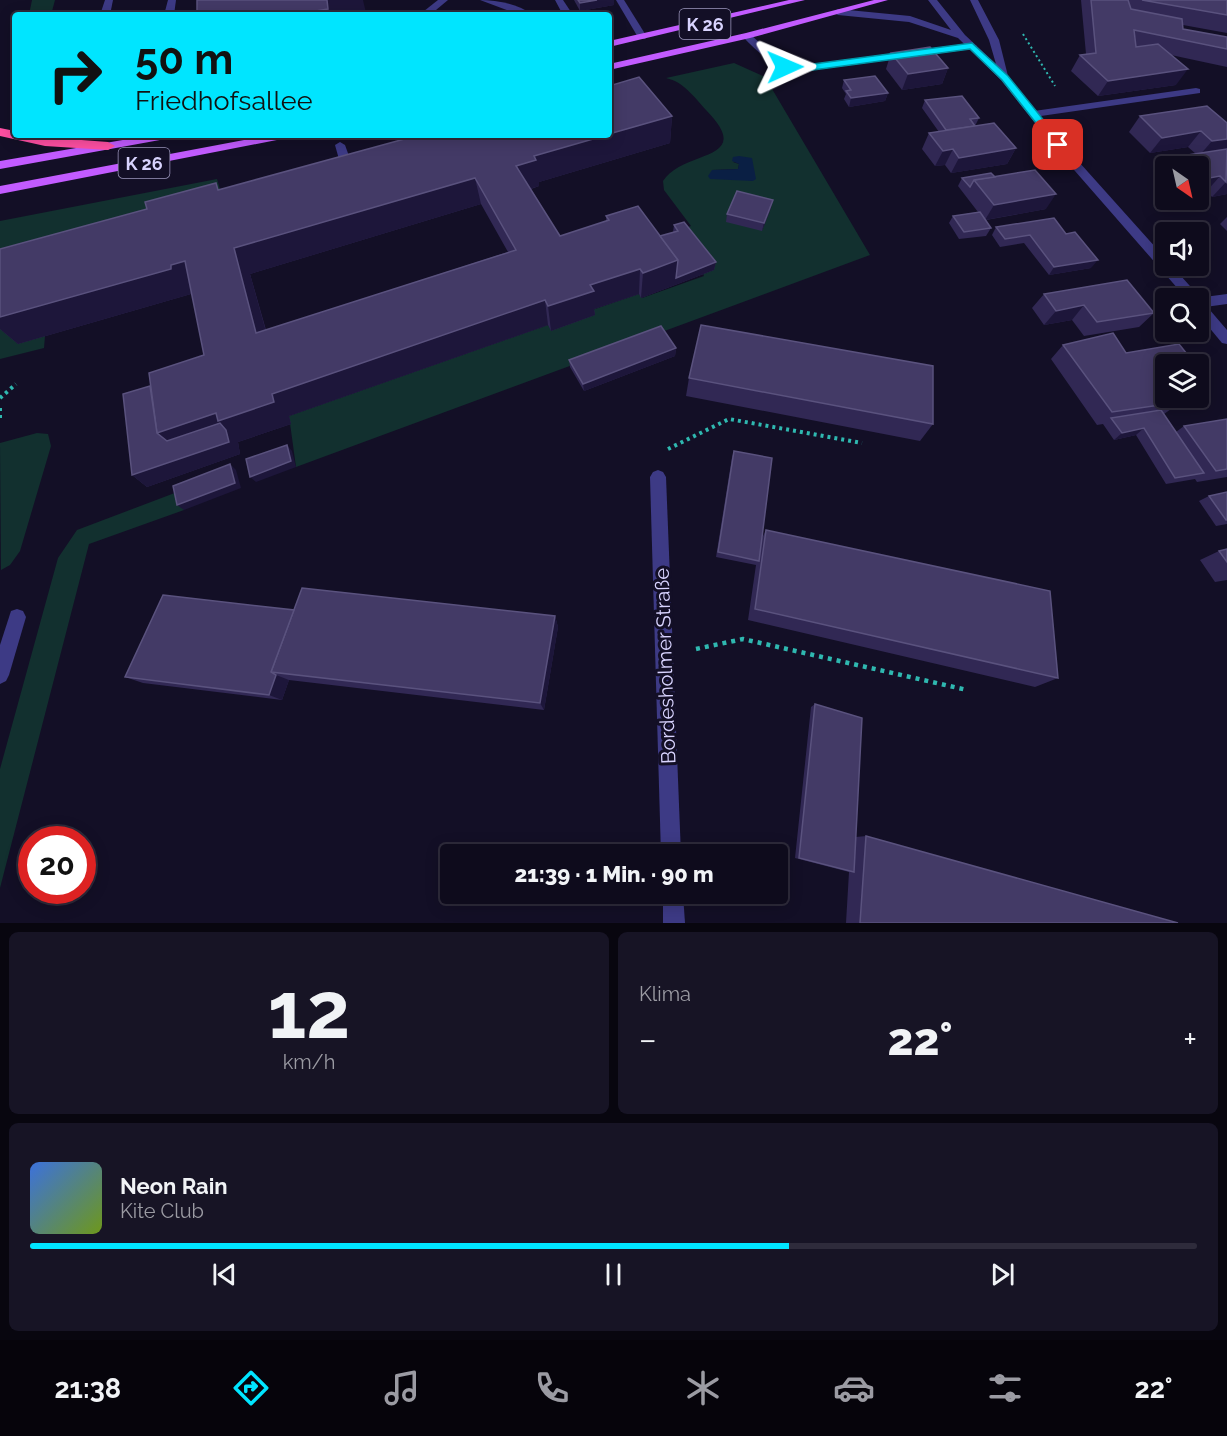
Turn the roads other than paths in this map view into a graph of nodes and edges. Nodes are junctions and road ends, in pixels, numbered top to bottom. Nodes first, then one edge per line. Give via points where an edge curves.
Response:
1 (444, 0) edge
2 (484, 0) edge
3 (620, 0) edge
4 (801, 0) edge
5 (884, 0) edge
6 (932, 0) edge
7 (974, 0) edge
8 (428, 12) edge
9 (521, 12) edge
10 (838, 12) junction
11 (747, 36) junction
12 (642, 37) junction
13 (963, 37) junction
14 (612, 43) edge
15 (972, 46) junction
16 (612, 66) edge
17 (1005, 78) junction
18 (1196, 91) dead end
19 (1034, 114) junction
20 (27, 138) edge
21 (155, 138) edge
22 (271, 138) edge
23 (340, 145) dead end
24 (108, 147) junction
25 (0, 165) edge
26 (362, 166) edge
27 (0, 190) edge
28 (1183, 288) edge
29 (1227, 299) edge
30 (1209, 302) edge
31 (1209, 317) edge
32 (1227, 339) edge
33 (658, 477) road end
34 (17, 617) dead end
35 (0, 675) edge
36 (671, 844) edge
37 (673, 904) edge
38 (674, 923) edge

1 - 8 street
2 - 9 street
3 - 12 street
4 - 12 main road, K 26
5 - 10 main road, K 26
6 - 13 street
7 - 17 street via 994,39
10 - 11 main road, K 26
10 - 13 street via 910,19
11 - 15 street via 772,61 798,69
11 - 16 main road, K 26
12 - 14 main road, K 26
13 - 15 street
15 - 17 street
17 - 19 street
18 - 19 street
19 - 28 street
20 - 24 highway
21 - 24 main road, K 26
22 - 27 main road, K 26
23 - 26 street via 343,171
24 - 25 main road, K 26
29 - 30 street
31 - 32 street
33 - 36 street, Bordesholmer Straße
34 - 35 street
37 - 38 street

